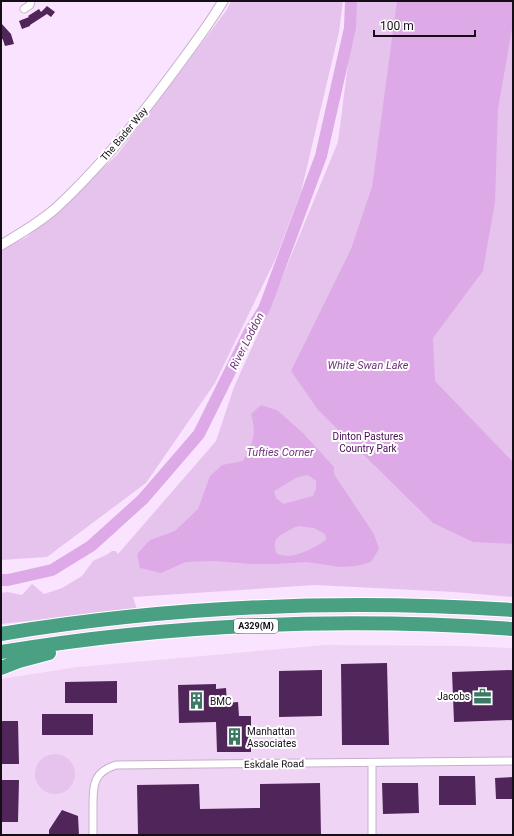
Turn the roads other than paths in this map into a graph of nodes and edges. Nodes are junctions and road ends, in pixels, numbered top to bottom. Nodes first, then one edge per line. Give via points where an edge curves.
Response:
1 (31, 1) edge
2 (223, 1) edge
3 (24, 9) dead end
4 (1, 245) edge
5 (513, 610) edge
6 (513, 629) edge
7 (171, 632) junction
8 (1, 634) edge
9 (1, 652) edge
10 (1, 668) edge
11 (513, 761) edge
12 (372, 763) junction
13 (93, 835) edge
14 (372, 835) edge

1 - 3 street
2 - 4 street, The Bader Way via 212,20 143,113 94,169 56,208
5 - 8 highway, A329(M) via 381,605 257,608 133,617
6 - 7 highway, A329(M) via 346,623
7 - 9 highway, A329(M)
7 - 10 highway, A329(M) via 35,656
11 - 12 street, Eskdale Road
12 - 13 street, Eskdale Road via 116,765 105,770 94,783
12 - 14 street

